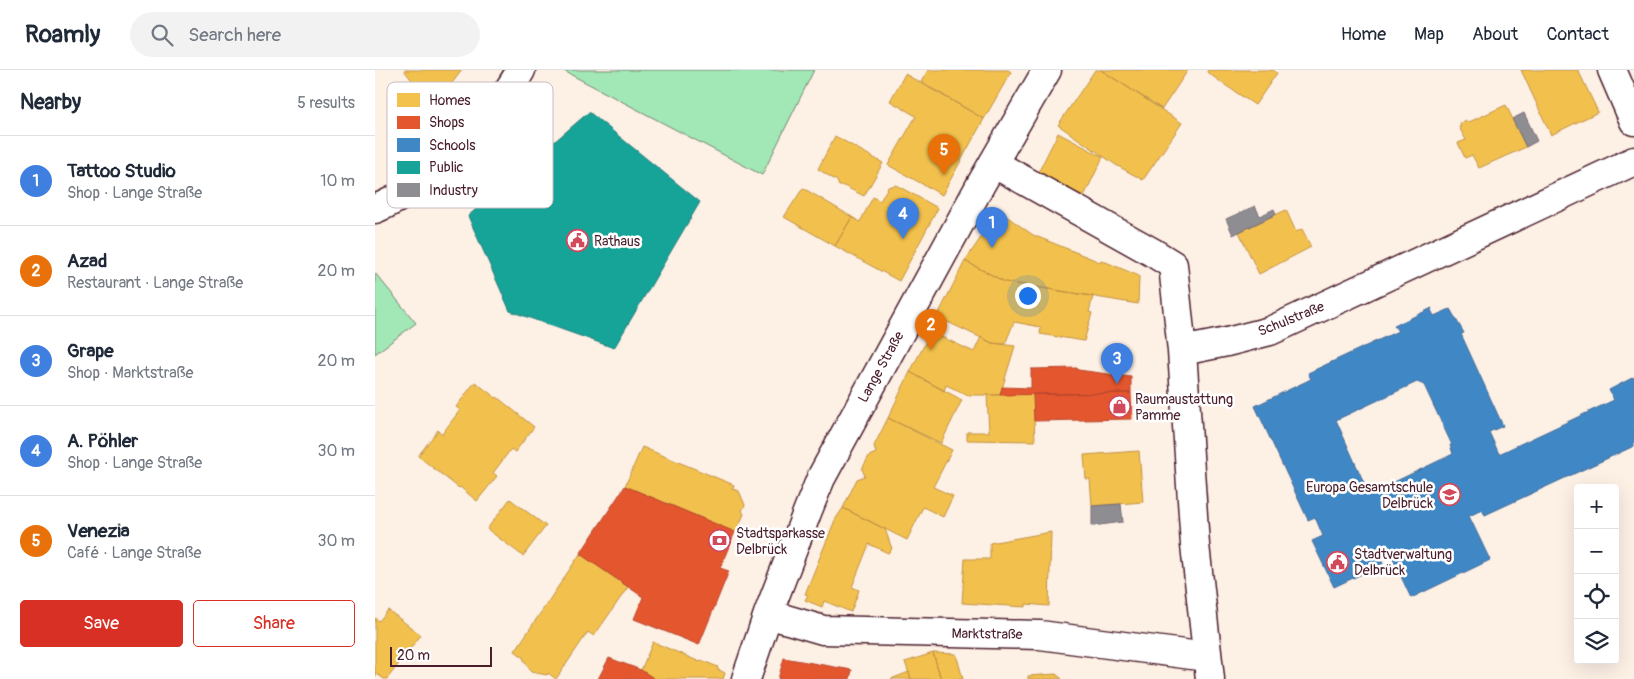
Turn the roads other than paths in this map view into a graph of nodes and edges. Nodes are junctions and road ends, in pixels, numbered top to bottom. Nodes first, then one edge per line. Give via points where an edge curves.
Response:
1 (521, 70) edge
2 (1047, 70) edge
3 (1612, 70) edge
4 (514, 82) edge
5 (1634, 121) edge
6 (1634, 161) edge
7 (993, 164) junction
8 (387, 204) edge
9 (375, 209) edge
10 (1182, 351) junction
11 (768, 614) junction
12 (1208, 668) edge
13 (746, 679) edge

1 - 4 street
2 - 7 street, Lange Straße
3 - 5 street
6 - 10 street, Schulstraße via 1270,331
7 - 10 street via 1173,265
7 - 11 street, Lange Straße via 821,478
8 - 9 street
10 - 12 street, Marktstraße via 1195,545
11 - 12 street, Marktstraße via 823,630 1040,635
11 - 13 street, Lange Straße

